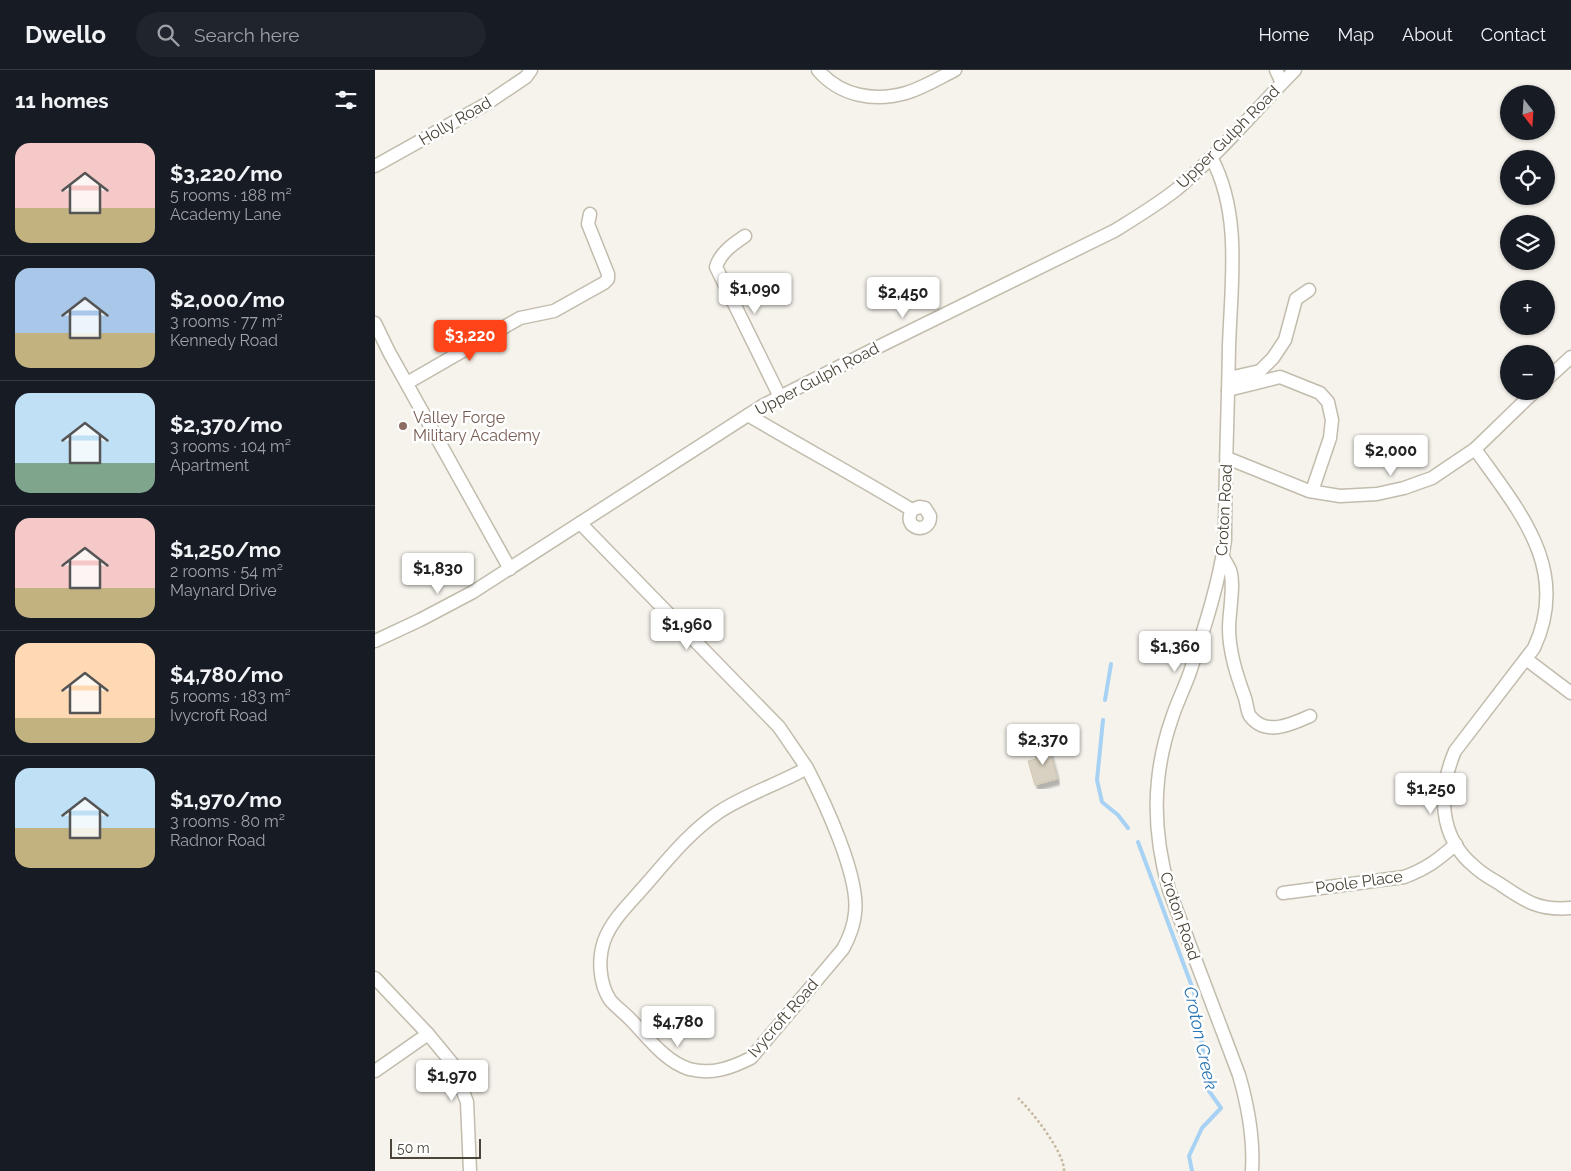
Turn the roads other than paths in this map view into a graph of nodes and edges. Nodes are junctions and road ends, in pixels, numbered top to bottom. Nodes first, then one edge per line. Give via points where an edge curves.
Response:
1 (531, 70) edge
2 (818, 70) edge
3 (955, 70) edge
4 (1276, 70) edge
5 (1295, 70) edge
6 (1283, 83) junction
7 (1211, 157) junction
8 (375, 166) edge
9 (590, 214) dead end
10 (745, 236) dead end
11 (1309, 290) dead end
12 (375, 323) edge
13 (1571, 357) edge
14 (1555, 372) edge
15 (407, 383) junction
16 (1228, 384) junction
17 (780, 397) junction
18 (1526, 400) edge
19 (748, 415) junction
20 (1475, 449) junction
21 (1227, 458) junction
22 (1312, 491) junction
23 (912, 510) dead end
24 (580, 523) junction
25 (1223, 557) junction
26 (510, 569) junction
27 (375, 641) edge
28 (1526, 659) junction
29 (1571, 693) edge
30 (1310, 716) dead end
31 (807, 768) junction
32 (1456, 844) junction
33 (1283, 893) dead end
34 (1571, 908) edge
35 (375, 978) edge
36 (429, 1034) junction
37 (375, 1071) edge
38 (470, 1171) edge
39 (1252, 1171) edge

1 - 8 street, Holly Road via 526,77 486,104
2 - 3 street via 846,92 871,97 906,93
4 - 6 street
5 - 6 street, Upper Gulph Road
6 - 7 street, Upper Gulph Road
7 - 16 street, Croton Road via 1227,195 1232,248
7 - 17 street, Upper Gulph Road via 1176,189 1113,231
9 - 15 street via 588,224 608,279 553,311 520,318
10 - 17 street via 724,253 716,267
11 - 16 street via 1296,298 1285,340 1273,358 1260,372
12 - 15 street
13 - 14 street
15 - 26 street
16 - 21 street, Croton Road
16 - 22 street via 1279,377 1320,393 1328,402 1332,420 1330,438
17 - 19 street, Upper Gulph Road
18 - 20 street
19 - 23 street
19 - 24 street, Upper Gulph Road
20 - 22 street via 1433,478 1404,488 1375,495 1341,496
20 - 28 street via 1523,517 1545,566 1549,601 1547,617 1542,633
21 - 22 street
21 - 25 street, Croton Road
24 - 26 street, Upper Gulph Road
24 - 31 street, Ivycroft Road via 779,727
25 - 30 street via 1231,572 1229,628 1232,650 1249,715 1259,724 1273,727 1285,727
25 - 39 street, Croton Road via 1190,673 1172,717 1163,752 1158,780 1158,835 1169,890 1239,1075 1251,1132
26 - 27 street, Upper Gulph Road via 425,618
28 - 29 street
28 - 32 street via 1455,751 1448,767 1443,799 1449,829
31 - 31 street, Ivycroft Road via 830,818 853,884 855,912 847,940 843,949 751,1058 718,1071 688,1068 667,1058 610,999 600,968 605,940 613,922 700,826 729,806
32 - 33 street, Poole Place via 1434,863 1404,877
32 - 34 street via 1474,867 1527,903
35 - 36 street
36 - 37 street
36 - 38 street via 452,1063 467,1102

